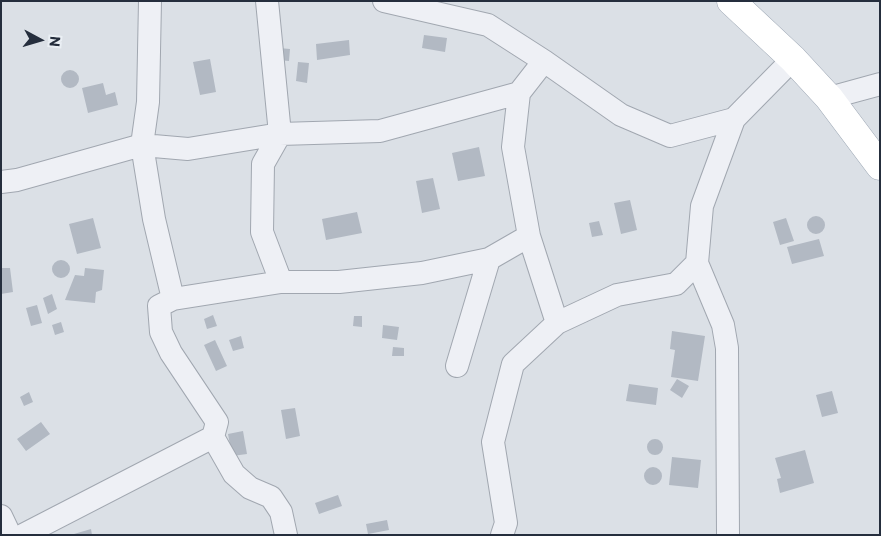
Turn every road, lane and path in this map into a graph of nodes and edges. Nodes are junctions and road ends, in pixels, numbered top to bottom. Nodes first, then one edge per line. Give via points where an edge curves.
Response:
1 (150, 1) edge
2 (267, 1) edge
3 (384, 1) edge
4 (731, 1) edge
5 (793, 60) junction
6 (544, 61) junction
7 (880, 84) edge
8 (519, 93) junction
9 (829, 98) junction
10 (734, 119) junction
11 (280, 134) junction
12 (142, 145) junction
13 (880, 166) edge
14 (1, 182) edge
15 (530, 236) junction
16 (489, 259) junction
17 (696, 263) junction
18 (281, 282) junction
19 (173, 299) junction
20 (557, 323) junction
21 (457, 366) dead end
22 (213, 437) junction
23 (1, 516) edge
24 (10, 535) edge
25 (23, 535) edge
26 (286, 535) edge
27 (502, 535) edge
28 (728, 535) edge

1 - 12 street via 148,102
2 - 11 street
3 - 6 street via 488,25
4 - 5 main road
5 - 9 main road
5 - 10 street
6 - 8 street
6 - 10 street via 621,115 670,136
7 - 9 street
8 - 11 street via 380,130
8 - 15 street via 513,147
9 - 13 main road
10 - 17 street via 702,206
11 - 12 street via 188,149
11 - 18 street via 263,164 262,232
12 - 14 street
12 - 19 street via 154,219
15 - 16 street
15 - 20 street
16 - 18 street via 422,274 339,282
16 - 21 street
17 - 20 street via 676,284 618,295
17 - 28 street via 723,325 727,348
18 - 19 street
19 - 22 street via 159,306 161,332 171,353 217,422
20 - 27 street via 513,364 493,442 506,523
22 - 25 street
22 - 26 street via 234,474 250,488 272,497 281,512
23 - 24 street

